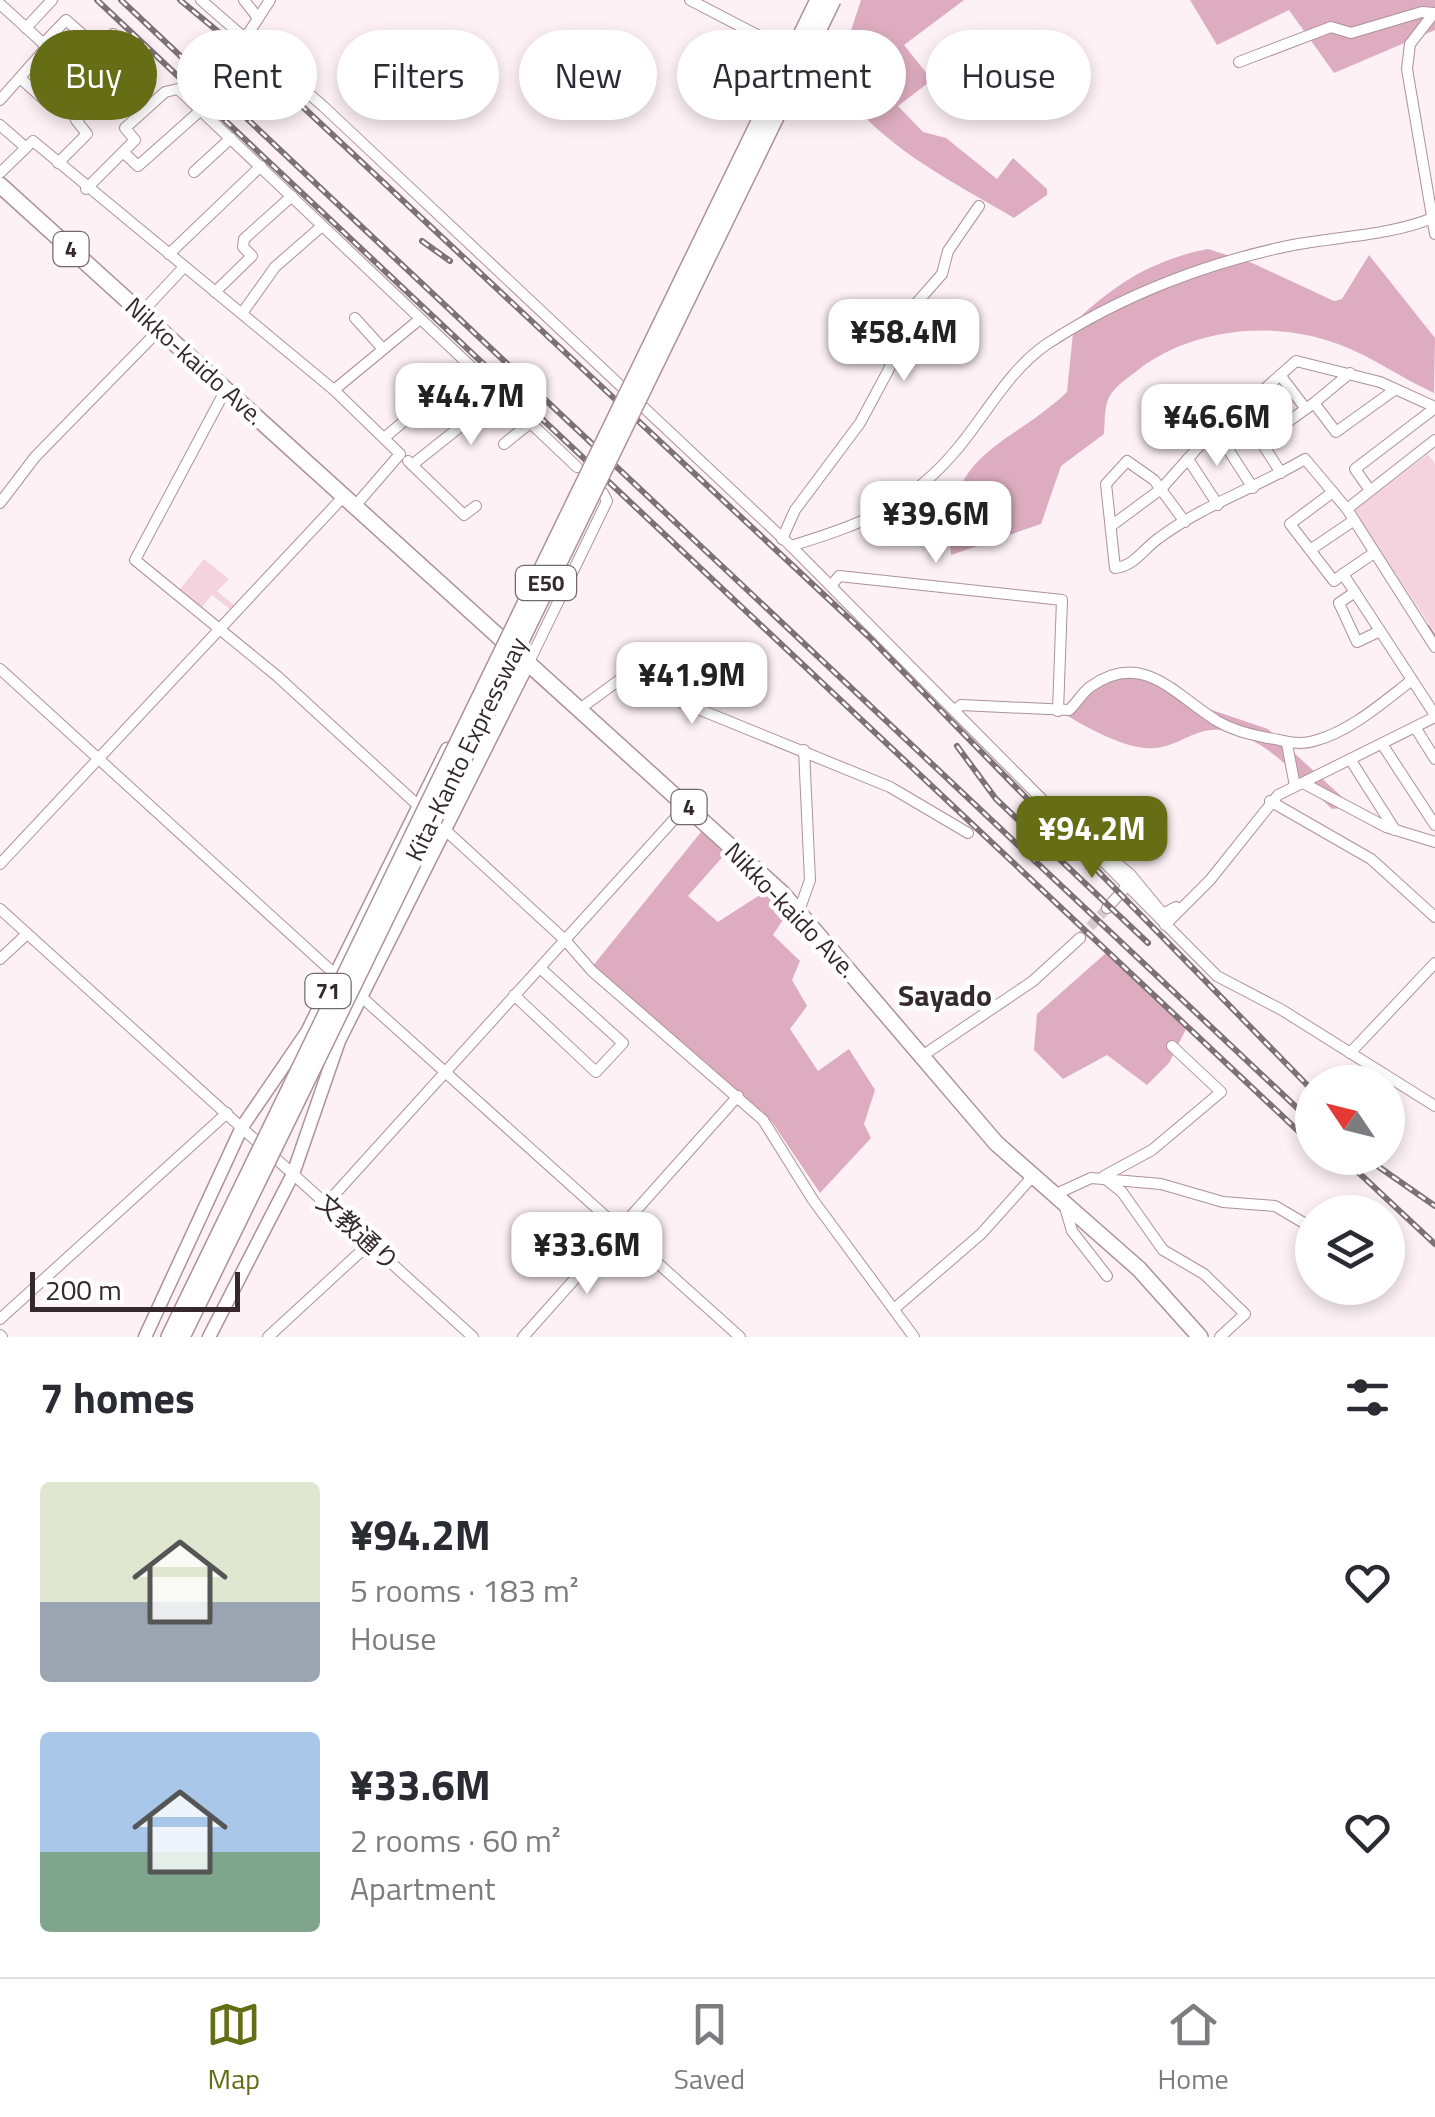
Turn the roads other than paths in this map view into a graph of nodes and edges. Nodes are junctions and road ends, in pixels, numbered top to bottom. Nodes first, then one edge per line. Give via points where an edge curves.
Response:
1 (52, 0) edge
2 (200, 0) edge
3 (244, 0) edge
4 (270, 0) edge
5 (690, 0) edge
6 (810, 0) edge
7 (818, 0) edge
8 (832, 0) edge
9 (0, 4) edge
10 (1435, 13) edge
11 (258, 18) junction
12 (26, 28) junction
13 (58, 30) edge
14 (77, 30) edge
15 (237, 30) edge
16 (250, 30) edge
17 (748, 30) edge
18 (798, 30) edge
19 (30, 32) edge
20 (1240, 62) dead end
21 (30, 65) edge
22 (20, 78) junction
23 (30, 87) edge
24 (177, 91) edge
25 (0, 100) edge
26 (317, 104) edge
27 (76, 120) edge
28 (190, 120) edge
29 (212, 120) edge
30 (756, 120) edge
31 (0, 125) edge
32 (232, 138) junction
33 (24, 146) junction
34 (123, 152) junction
35 (58, 164) junction
36 (261, 166) junction
37 (194, 172) dead end
38 (0, 173) edge
39 (0, 185) edge
40 (86, 189) junction
41 (292, 196) junction
42 (979, 206) dead end
43 (1433, 218) edge
44 (322, 226) junction
45 (1435, 234) edge
46 (169, 254) junction
47 (184, 267) junction
48 (215, 292) junction
49 (142, 312) junction
50 (243, 312) junction
51 (354, 318) dead end
52 (420, 319) junction
53 (160, 329) junction
54 (383, 349) junction
55 (470, 366) junction
56 (1350, 373) junction
57 (1280, 375) junction
58 (226, 389) junction
59 (334, 390) junction
60 (622, 390) junction
61 (1393, 391) junction
62 (500, 395) junction
63 (1310, 406) junction
64 (1435, 407) edge
65 (1242, 410) junction
66 (530, 423) junction
67 (1215, 429) junction
68 (384, 438) junction
69 (1435, 440) edge
70 (1261, 441) junction
71 (504, 444) dead end
72 (400, 454) junction
73 (1188, 459) junction
74 (412, 466) junction
75 (577, 468) dead end
76 (1281, 473) junction
77 (1252, 488) junction
78 (1161, 489) junction
79 (1369, 490) junction
80 (1333, 492) junction
81 (602, 493) dead end
82 (349, 500) junction
83 (0, 503) edge
84 (1218, 505) junction
85 (476, 506) dead end
86 (1347, 509) junction
87 (1353, 521) junction
88 (1184, 522) junction
89 (1110, 526) junction
90 (787, 543) junction
91 (1310, 550) junction
92 (1374, 553) junction
93 (1344, 574) junction
94 (831, 586) junction
95 (1355, 592) junction
96 (220, 629) junction
97 (1380, 631) junction
98 (504, 640) junction
99 (1435, 647) edge
100 (529, 662) junction
101 (0, 668) edge
102 (1412, 680) junction
103 (581, 708) junction
104 (954, 710) junction
105 (1058, 711) junction
106 (1435, 716) edge
107 (1414, 727) junction
108 (1286, 744) junction
109 (1382, 744) junction
110 (804, 750) junction
111 (1435, 759) edge
112 (98, 760) junction
113 (1350, 760) junction
114 (1299, 784) junction
115 (1027, 786) junction
116 (1270, 801) junction
117 (418, 805) junction
118 (687, 805) junction
119 (1435, 825) edge
120 (444, 829) junction
121 (1395, 831) junction
122 (968, 833) dead end
123 (1435, 842) edge
124 (0, 864) edge
125 (1219, 867) junction
126 (1126, 887) junction
127 (1107, 908) tunnel mouth
128 (0, 909) edge
129 (799, 912) junction
130 (1435, 917) edge
131 (1164, 925) junction
132 (27, 934) junction
133 (1080, 938) tunnel mouth
134 (565, 940) junction
135 (0, 959) edge
136 (1435, 963) edge
137 (540, 968) junction
138 (336, 976) junction
139 (360, 996) junction
140 (514, 996) junction
141 (1172, 1046) dead end
142 (1350, 1053) junction
143 (922, 1056) junction
144 (445, 1072) junction
145 (738, 1096) junction
146 (1435, 1106) edge
147 (227, 1114) junction
148 (242, 1127) junction
149 (260, 1164) junction
150 (293, 1174) junction
151 (1032, 1176) junction
152 (1101, 1178) junction
153 (1059, 1199) junction
154 (326, 1204) junction
155 (1295, 1218) edge
156 (622, 1230) junction
157 (370, 1243) junction
158 (1107, 1276) dead end
159 (894, 1309) junction
160 (0, 1319) edge
161 (273, 1335) edge
162 (145, 1337) edge
163 (169, 1337) edge
164 (182, 1337) edge
165 (208, 1337) edge
166 (473, 1337) edge
167 (523, 1337) edge
168 (740, 1337) edge
169 (914, 1337) edge
170 (1200, 1337) edge
171 (1220, 1337) edge

1 - 12 street
2 - 15 street
3 - 11 street
4 - 11 street
5 - 17 street
6 - 18 street
7 - 149 highway, Kita-Kanto Expressway / E50, bridge
8 - 149 highway, Kita-Kanto Expressway / E50, bridge
9 - 12 street
10 - 20 street via 1351,33 1331,27
10 - 43 street via 1410,44 1407,70
11 - 16 street
12 - 19 street
13 - 14 street via 66,20
21 - 22 street
22 - 23 street
22 - 25 street
24 - 34 street via 172,87 125,128 135,140
26 - 60 street
27 - 35 street via 88,134
28 - 34 street via 138,166
29 - 32 street
30 - 60 street
31 - 33 street
32 - 36 street
32 - 37 street
33 - 35 street via 34,141
33 - 38 street
34 - 40 street
35 - 40 street
36 - 41 street
36 - 46 street
39 - 49 highway, Nikko-kaido Ave. / 4
40 - 46 street
41 - 44 street
41 - 48 street via 244,238 252,256
42 - 90 street via 948,252 942,274 906,315 889,369 860,423 795,510
43 - 45 street
43 - 90 street via 1380,234 1260,253 1149,289 1030,358 944,464 894,506 865,523
44 - 50 street via 276,267
44 - 52 street
46 - 47 street
47 - 48 street
47 - 49 street
48 - 50 street
49 - 53 highway, Nikko-kaido Ave. / 4
50 - 59 street
51 - 54 street
52 - 54 street
52 - 55 street
53 - 58 highway, Nikko-kaido Ave. / 4
53 - 83 street via 35,456
54 - 59 street
55 - 62 street
55 - 68 street
56 - 57 street via 1296,360
56 - 61 street
56 - 63 street
57 - 63 street
57 - 65 street
58 - 82 highway, Nikko-kaido Ave. / 4
58 - 96 street via 135,560
59 - 68 street
60 - 90 street
61 - 63 street via 1336,432
61 - 64 street
62 - 66 street
62 - 74 street
63 - 70 street
64 - 79 street via 1356,468
65 - 67 street
65 - 70 street
66 - 71 street
66 - 75 street
67 - 73 street
67 - 77 street
68 - 72 street
69 - 79 street
70 - 76 street
72 - 74 street
72 - 82 street
73 - 78 street
73 - 84 street
74 - 85 street via 464,514
76 - 77 street
76 - 80 street via 1305,458
77 - 84 street
78 - 88 street
78 - 89 street
78 - 89 street via 1126,461 1106,484
79 - 86 street
80 - 86 street
80 - 91 street via 1290,524
81 - 100 street via 606,501
82 - 96 street
82 - 98 highway, Nikko-kaido Ave. / 4
84 - 88 street
86 - 87 street
87 - 91 street
87 - 92 street
88 - 89 street via 1128,567 1115,568
90 - 94 street
91 - 93 street via 1334,580
92 - 93 street
92 - 99 street
93 - 95 street
94 - 104 street
94 - 105 street via 839,576 1062,600
95 - 97 street
95 - 97 street via 1339,603 1357,642
96 - 112 street
96 - 117 street
97 - 102 street
98 - 100 highway, Nikko-kaido Ave. / 4
98 - 117 main road, 71
100 - 103 highway, Nikko-kaido Ave. / 4
100 - 120 main road, 71
101 - 112 street
102 - 106 street
102 - 108 street via 1352,724 1313,742
103 - 110 street via 622,678
103 - 118 highway, Nikko-kaido Ave. / 4
104 - 105 street via 960,705
104 - 115 street
105 - 108 street via 1069,710 1110,676 1139,671 1182,692 1219,722
106 - 107 street
107 - 109 street
107 - 111 street
108 - 114 street
109 - 113 street
109 - 119 street
110 - 122 street via 890,787
110 - 129 street via 810,880
112 - 124 street
112 - 138 street
113 - 114 street
113 - 121 street
114 - 116 street
114 - 121 street
115 - 125 street via 1130,874 1164,914
115 - 126 street
116 - 125 street
116 - 130 street via 1371,859
117 - 120 street
117 - 138 main road, 71
118 - 129 highway, Nikko-kaido Ave. / 4
118 - 134 street
120 - 134 street
120 - 139 main road, 71
121 - 123 street
125 - 131 street
126 - 127 street
126 - 131 street
128 - 132 street, 文教通り
129 - 143 highway, Nikko-kaido Ave. / 4
131 - 142 street via 1228,986
132 - 135 street
132 - 147 street, 文教通り
133 - 143 street via 1033,981
134 - 137 street
134 - 145 street
136 - 142 street
137 - 140 street
137 - 140 street via 623,1043 596,1072
138 - 139 street
138 - 148 main road, 71 via 308,1032
139 - 144 street
139 - 150 main road, 71
140 - 144 street
141 - 152 street via 1221,1092 1152,1150
142 - 146 street
143 - 151 highway, Nikko-kaido Ave. / 4
144 - 154 street
144 - 156 street
145 - 156 street
145 - 159 street via 769,1127
147 - 148 street, 文教通り
147 - 160 street
148 - 150 street, 文教通り
148 - 162 main road, 71
149 - 163 highway, Kita-Kanto Expressway / E50
149 - 164 highway, Kita-Kanto Expressway / E50
150 - 154 street, 文教通り
150 - 165 main road, 71
151 - 153 highway, Nikko-kaido Ave. / 4
151 - 159 street via 981,1234
152 - 153 street via 1080,1180
152 - 155 street via 1275,1206
152 - 171 street via 1122,1192 1163,1250 1204,1274 1245,1314
153 - 158 street via 1072,1232
153 - 170 highway, Nikko-kaido Ave. / 4 via 1139,1270
154 - 157 street, 文教通り
156 - 167 street
156 - 168 street
157 - 161 street
157 - 166 street, 文教通り
159 - 169 street

